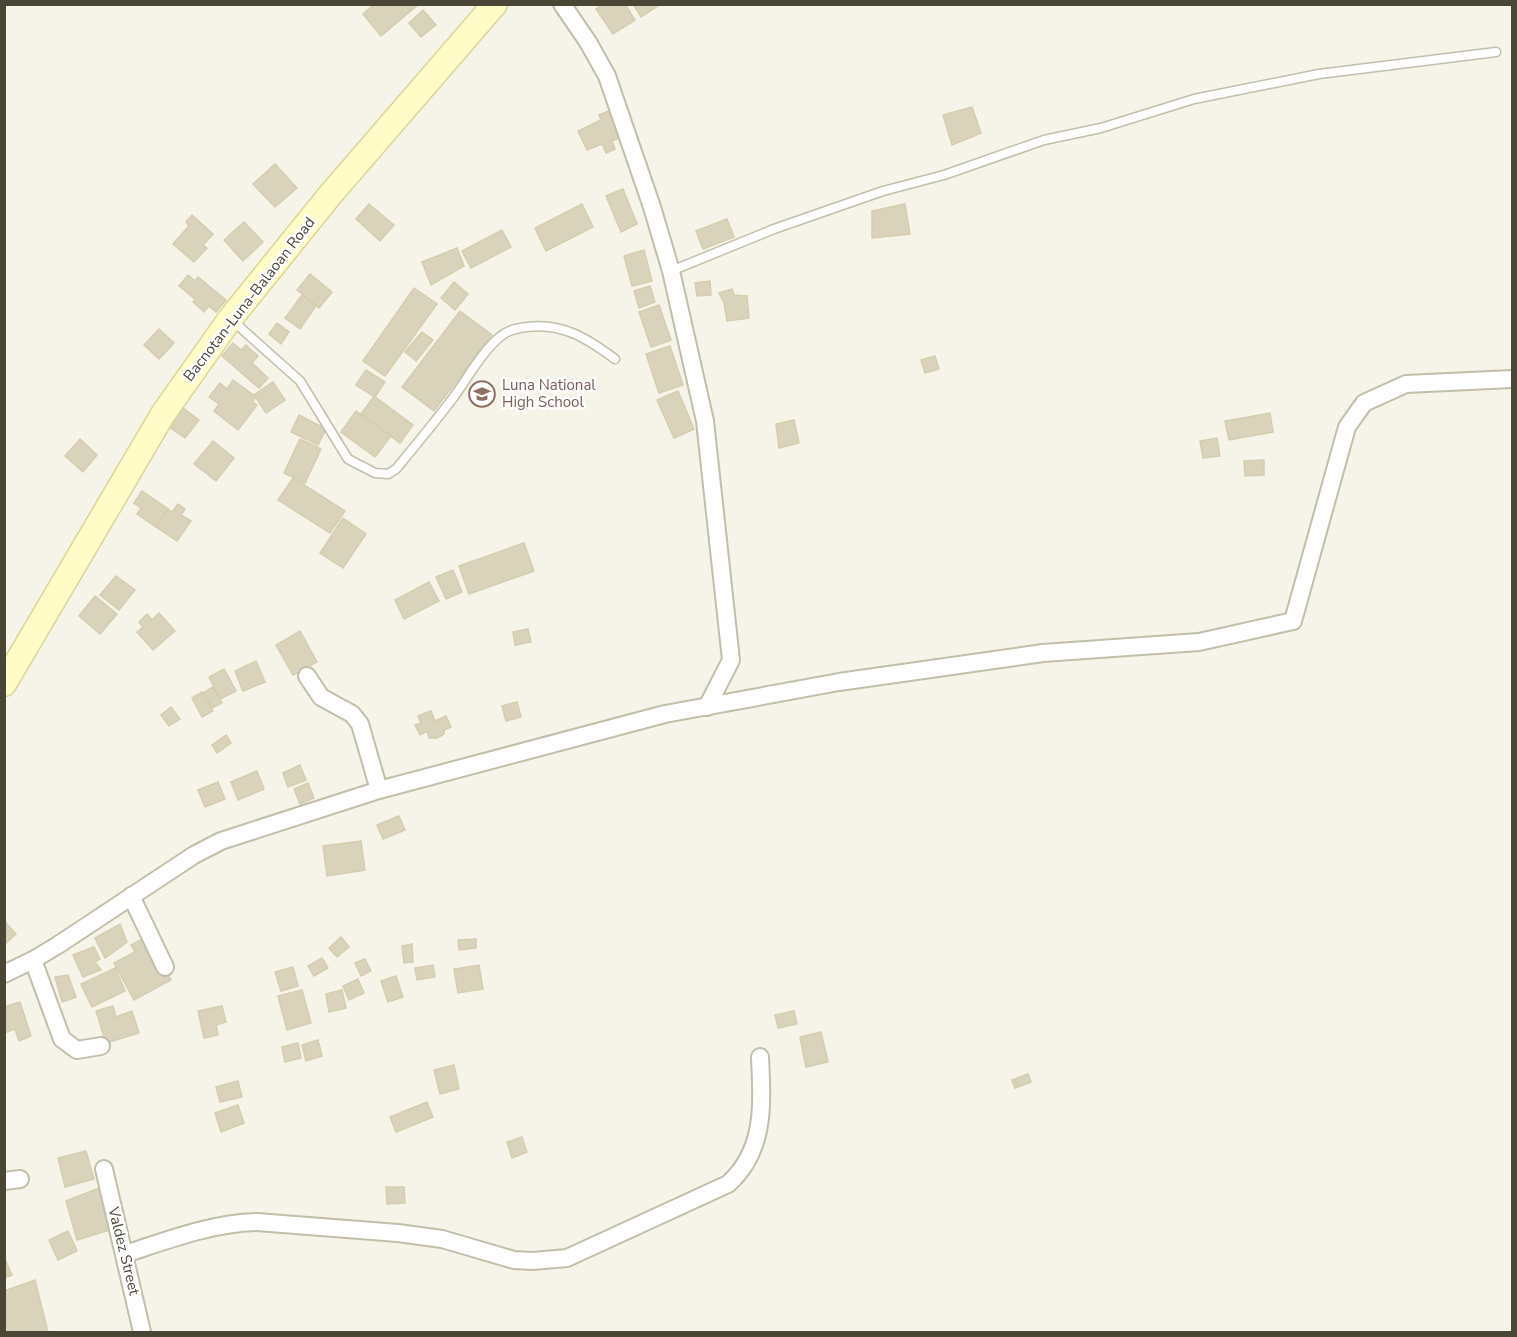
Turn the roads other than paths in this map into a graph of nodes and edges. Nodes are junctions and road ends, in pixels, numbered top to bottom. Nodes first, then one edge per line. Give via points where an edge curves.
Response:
1 (495, 4) edge
2 (562, 4) edge
3 (1496, 52) dead end
4 (671, 271) junction
5 (230, 319) junction
6 (615, 359) dead end
7 (1512, 379) edge
8 (307, 676) dead end
9 (4, 684) edge
10 (707, 706) junction
11 (379, 790) junction
12 (131, 896) junction
13 (33, 960) junction
14 (165, 967) dead end
15 (4, 974) edge
16 (101, 1046) dead end
17 (759, 1057) dead end
18 (104, 1169) dead end
19 (124, 1254) junction
20 (142, 1332) edge

1 - 5 main road, Bacnotan-Luna-Balaoan Road via 330,195
2 - 4 street via 607,76
3 - 4 lane via 1319,74 1194,99 1101,128 1044,140 944,176 883,191
4 - 10 street via 705,421 731,660
5 - 6 lane via 300,381 348,459 375,473 388,474 396,469 502,335 535,326 561,328 593,342
5 - 9 main road, Bacnotan-Luna-Balaoan Road via 163,414
7 - 10 street via 1406,384 1364,403 1347,427 1293,621 1199,642 1043,653 839,682
8 - 11 street via 321,697 352,714 360,724
10 - 11 street
11 - 12 street via 207,847
12 - 13 street
12 - 14 street
13 - 15 street
13 - 16 street via 62,1039 77,1050
17 - 19 street via 762,1106 756,1141 737,1176 728,1184 567,1258 514,1260 442,1239 257,1222 235,1222
18 - 19 street, Valdez Street
19 - 20 street, Valdez Street

